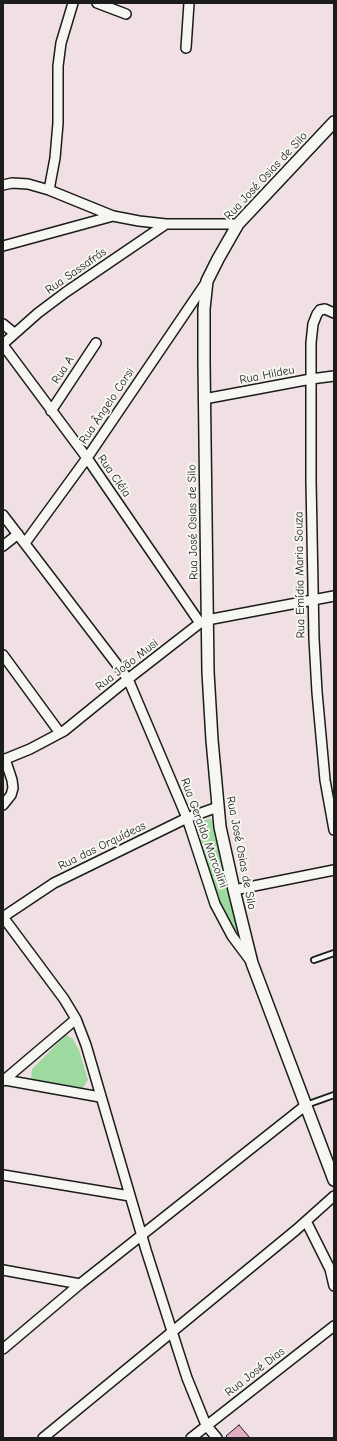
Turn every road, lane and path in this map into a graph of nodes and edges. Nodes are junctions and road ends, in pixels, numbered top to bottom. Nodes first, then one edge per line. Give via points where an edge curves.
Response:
1 (73, 3) edge
2 (97, 3) edge
3 (189, 3) edge
4 (126, 14) dead end
5 (186, 48) dead end
6 (334, 122) edge
7 (3, 185) edge
8 (49, 190) junction
9 (112, 216) junction
10 (166, 224) junction
11 (238, 224) junction
12 (3, 246) edge
13 (207, 281) junction
14 (334, 313) edge
15 (3, 324) edge
16 (14, 333) junction
17 (96, 343) dead end
18 (3, 345) edge
19 (334, 376) edge
20 (311, 379) junction
21 (204, 399) junction
22 (51, 411) junction
23 (87, 458) junction
24 (3, 516) edge
25 (18, 534) junction
26 (25, 543) junction
27 (3, 546) edge
28 (334, 596) edge
29 (312, 600) junction
30 (204, 622) junction
31 (3, 655) edge
32 (128, 679) junction
33 (62, 732) junction
34 (4, 760) edge
35 (3, 805) edge
36 (218, 807) junction
37 (187, 818) junction
38 (334, 830) edge
39 (334, 870) edge
40 (234, 890) junction
41 (3, 917) edge
42 (334, 953) edge
43 (314, 960) dead end
44 (252, 963) junction
45 (76, 1019) junction
46 (4, 1080) edge
47 (334, 1095) edge
48 (100, 1096) junction
49 (306, 1105) junction
50 (331, 1163) edge
51 (3, 1175) edge
52 (334, 1180) edge
53 (130, 1196) junction
54 (334, 1196) edge
55 (306, 1221) junction
56 (142, 1236) junction
57 (3, 1270) edge
58 (80, 1284) junction
59 (334, 1286) edge
60 (334, 1326) edge
61 (172, 1331) junction
62 (3, 1349) edge
63 (206, 1425) junction
64 (43, 1438) edge
65 (191, 1438) edge
66 (217, 1438) edge

1 - 8 street via 61,43 58,66 58,123
2 - 4 street
3 - 5 street
6 - 11 street, Rua José Osias de Silo
7 - 8 street via 28,184
8 - 9 street
9 - 10 street
9 - 12 street
10 - 11 street
10 - 16 street, Rua Sassafrás via 66,292
11 - 13 street, Rua José Osias de Silo
13 - 21 street, Rua José Osias de Silo via 204,309
13 - 23 street, Rua Ângelo Corsi
14 - 20 street, Rua Emídia Maria Souza via 324,308 314,318
15 - 16 street
16 - 18 street, Rua Sassafrás
17 - 22 street, Rua A
18 - 22 street, Rua Cléia
19 - 20 street, Rua Hildeu
20 - 21 street, Rua Hildeu
20 - 29 street, Rua Emídia Maria Souza
21 - 30 street, Rua José Osias de Silo
22 - 23 street, Rua Cléia
23 - 26 street, Rua Ângelo Corsi
23 - 30 street, Rua Cléia
24 - 25 street, Rua Geraldo Marcolini
25 - 26 street, Rua Geraldo Marcolini
25 - 27 street
26 - 32 street, Rua Geraldo Marcolini
28 - 29 street
29 - 30 street
29 - 38 street, Rua Emídia Maria Souza via 325,780
30 - 32 street, Rua João Musi
30 - 36 street, Rua José Osias de Silo
31 - 33 street
32 - 33 street, Rua João Musi
32 - 37 street, Rua Geraldo Marcolini
33 - 34 street, Rua João Musi
34 - 35 street via 13,788
36 - 37 street, Rua das Orquídeas
36 - 40 street, Rua José Osias de Silo
37 - 41 street, Rua das Orquídeas via 54,883
37 - 44 street, Rua Geraldo Marcolini via 215,904 232,936
39 - 40 street
40 - 44 street, Rua José Osias de Silo
41 - 45 street
42 - 43 lane
44 - 49 street, Rua Geraldo Marcolini
45 - 46 street
45 - 48 street
46 - 48 street
47 - 49 lane
48 - 53 street
49 - 50 street, Rua Geraldo Marcolini
49 - 56 street
50 - 52 street, Rua Geraldo Marcolini
51 - 53 street
53 - 56 street
54 - 55 street
55 - 59 street via 330,1269
55 - 61 street
56 - 58 street
56 - 61 street
57 - 58 street
58 - 62 street
60 - 63 street, Rua José Dias
61 - 63 street
61 - 64 street
63 - 65 street, Rua José Dias
63 - 66 street

